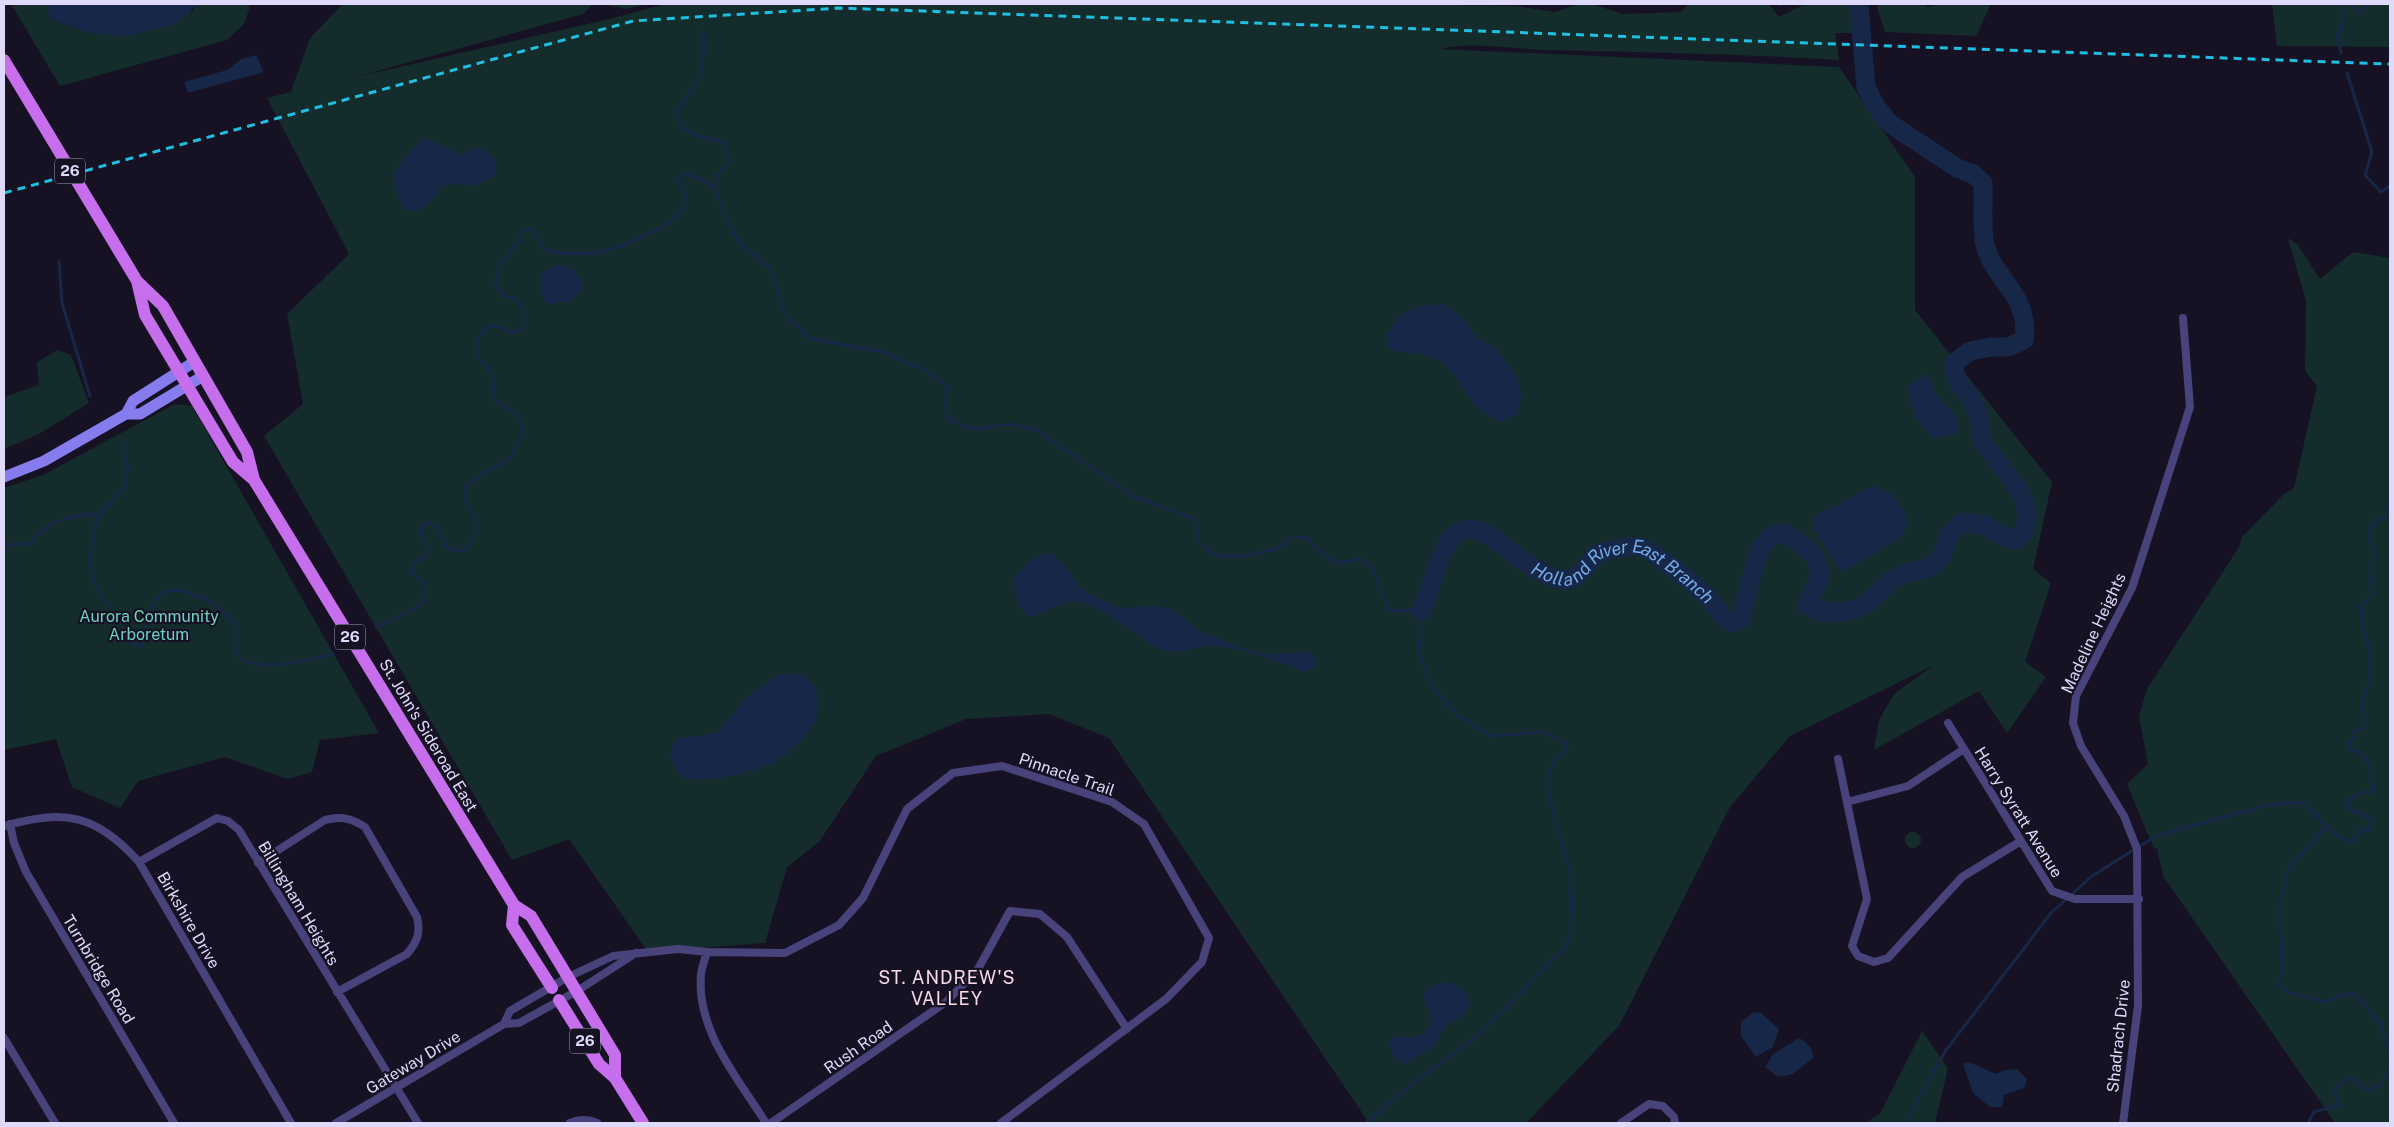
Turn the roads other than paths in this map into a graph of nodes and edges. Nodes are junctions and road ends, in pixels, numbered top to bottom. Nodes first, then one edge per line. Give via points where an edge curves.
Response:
1 (4, 60) edge
2 (137, 281) junction
3 (2183, 318) dead end
4 (194, 362) junction
5 (179, 372) junction
6 (203, 376) junction
7 (188, 386) junction
8 (126, 414) junction
9 (4, 477) edge
10 (254, 480) junction
11 (1948, 723) dead end
12 (1964, 749) junction
13 (1838, 759) dead end
14 (1847, 802) junction
15 (7, 825) edge
16 (2021, 841) junction
17 (140, 862) junction
18 (258, 863) junction
19 (2139, 899) junction
20 (514, 905) junction
21 (2138, 951) joint
22 (707, 952) junction
23 (636, 953) junction
24 (568, 978) junction
25 (552, 988) junction
26 (336, 992) junction
27 (577, 992) junction
28 (559, 1000) junction
29 (504, 1024) junction
30 (1127, 1028) junction
31 (4, 1038) edge
32 (615, 1078) junction
33 (397, 1087) junction
34 (55, 1123) edge
35 (174, 1123) edge
36 (291, 1123) edge
37 (336, 1123) edge
38 (418, 1123) edge
39 (570, 1123) edge
40 (597, 1123) edge
41 (643, 1123) edge
42 (766, 1123) edge
43 (771, 1123) edge
44 (1001, 1123) edge
45 (1621, 1123) edge
46 (1675, 1123) edge
47 (2123, 1123) edge

1 - 2 main road, St. John's Sideroad East / 26
2 - 4 main road, St. John's Sideroad East / 26 via 163,306
2 - 5 main road, St. John's Sideroad East / 26 via 145,315
3 - 19 street, Madeline Heights via 2190,407 2132,588 2076,696 2073,723 2081,746 2124,816 2137,849
4 - 5 street
4 - 6 main road, St. John's Sideroad East
5 - 7 main road, St. John's Sideroad East
5 - 8 street via 133,400
6 - 7 street
6 - 10 main road, St. John's Sideroad East / 26 via 247,452
7 - 8 street via 140,414
7 - 10 main road, St. John's Sideroad East / 26 via 233,462
8 - 9 street via 44,461
10 - 20 main road, St. John's Sideroad East / 26
11 - 12 street, Harry Syratt Avenue
12 - 14 street via 1908,786
12 - 16 street, Harry Syratt Avenue
13 - 14 street
14 - 16 street via 1867,900 1852,946 1858,956 1874,962 1888,958 1962,877
15 - 17 street, Birkshire Drive via 42,816 84,821 120,841
15 - 35 street, Turnbridge Road via 26,872
16 - 19 street, Harry Syratt Avenue via 2052,891 2075,899
17 - 18 street, Billingham Heights via 217,818 228,821 239,830
17 - 36 street, Birkshire Drive
18 - 26 street, Billingham Heights
18 - 26 street via 325,820 336,817 352,819 365,827 417,917 420,930 415,945 407,954
19 - 21 street, Madeline Heights
20 - 24 main road, St. John's Sideroad East / 26 via 531,916
20 - 25 main road, St. John's Sideroad East / 26 via 512,925
21 - 47 street, Shadrach Drive via 2138,1006
22 - 23 street, Pinnacle Trail via 678,949
22 - 30 street, Pinnacle Trail via 784,953 839,924 863,898 907,809 953,773 1002,766 1112,802 1144,824 1210,938 1202,962 1166,999
22 - 42 street via 701,974 702,1004 710,1033
23 - 24 street, Pinnacle Trail via 613,956
23 - 27 street, Pinnacle Trail
24 - 25 street, Gateway Drive
24 - 27 main road, St. John's Sideroad East / 26
25 - 28 street, St. John's Sideroad East / 26
25 - 29 street, Gateway Drive via 510,1011
26 - 33 street, Billingham Heights
27 - 28 street, Pinnacle Trail
27 - 32 main road, St. John's Sideroad East / 26 via 615,1055
28 - 29 street, Gateway Drive via 519,1023
28 - 32 main road, St. John's Sideroad East / 26 via 599,1064
29 - 33 street, Gateway Drive
30 - 43 street, Rush Road via 1067,937 1040,914 1010,911 978,968 946,1002
30 - 44 street, Pinnacle Trail
31 - 34 street
32 - 41 main road, St. John's Sideroad East / 26
33 - 37 street, Gateway Drive
33 - 38 street, Billingham Heights
39 - 40 street via 582,1120
45 - 46 street via 1649,1104 1664,1106

